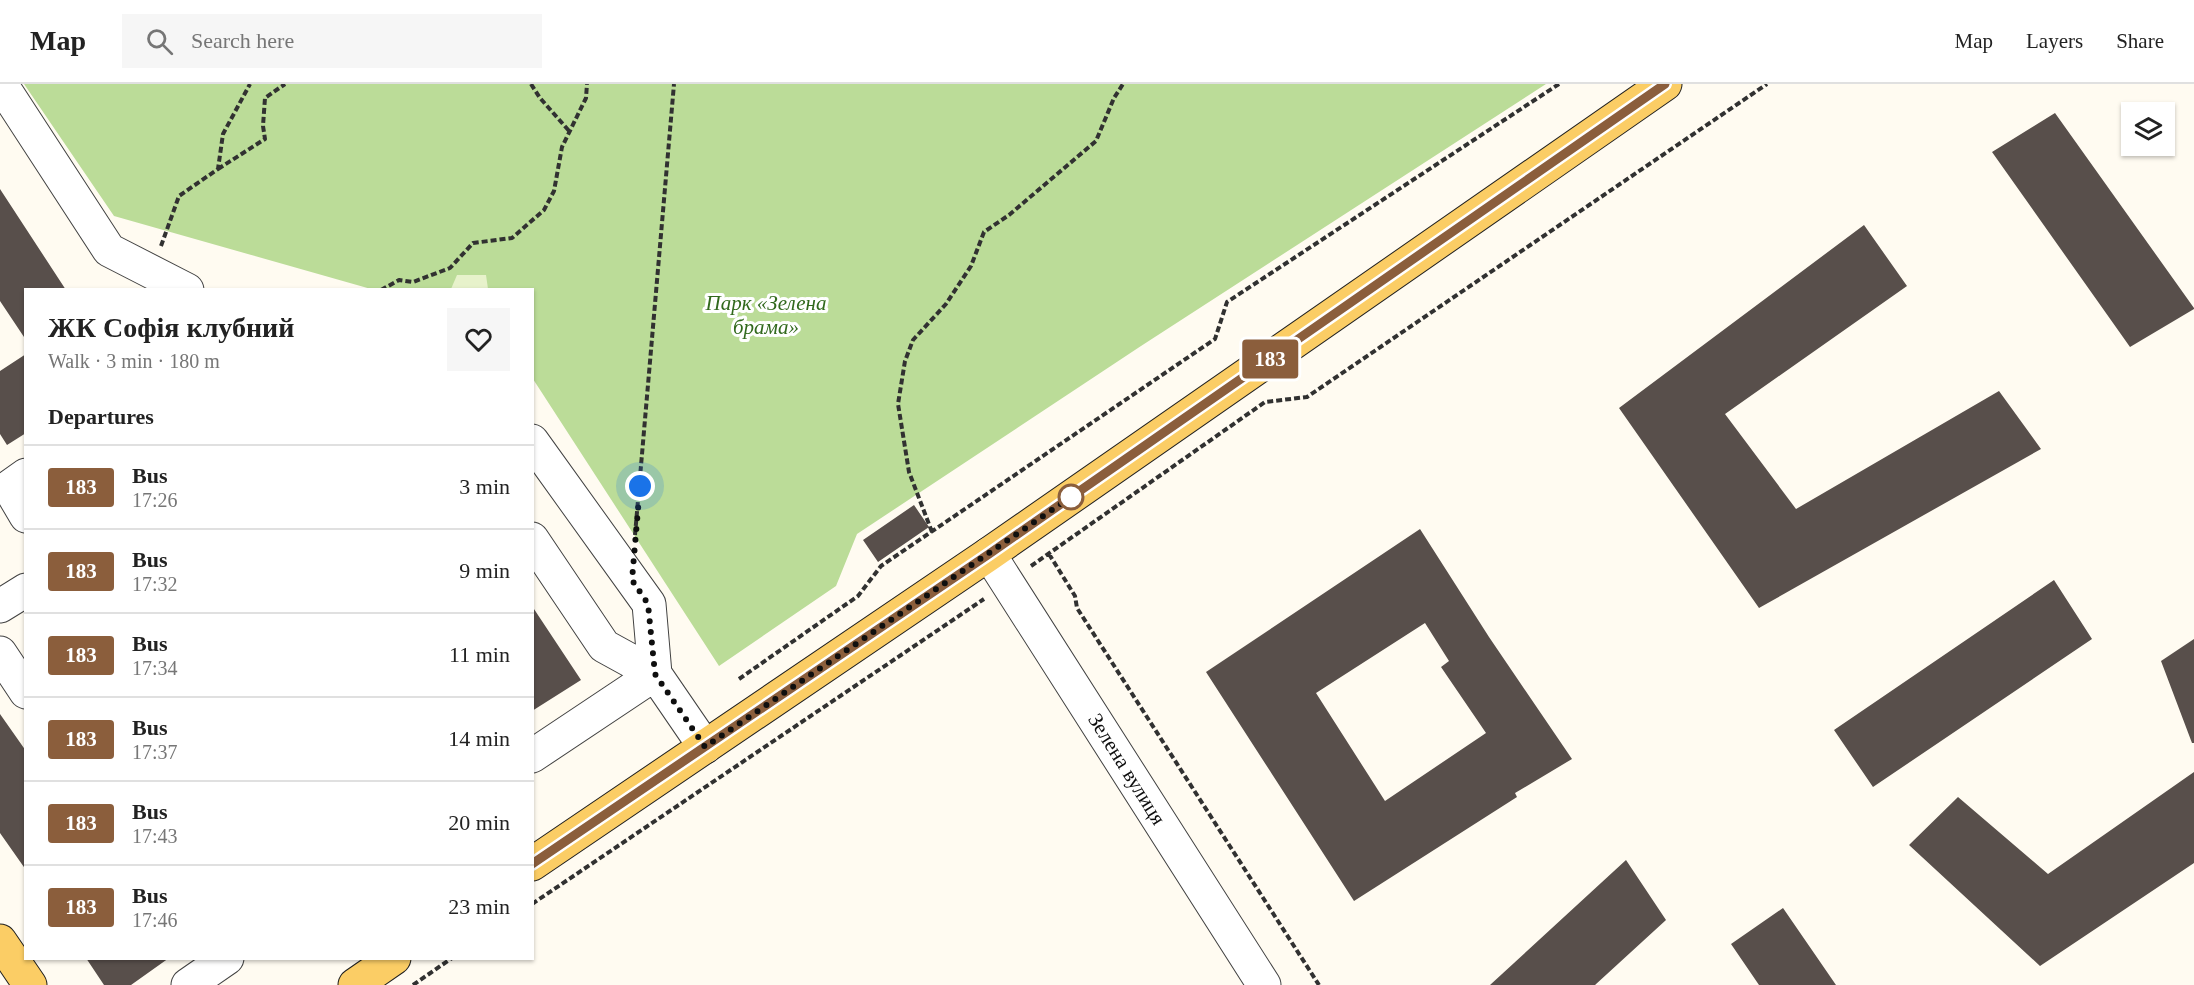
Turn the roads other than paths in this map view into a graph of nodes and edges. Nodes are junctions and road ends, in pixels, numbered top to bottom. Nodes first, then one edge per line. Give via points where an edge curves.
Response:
1 (1, 84) edge
2 (1665, 84) edge
3 (183, 288) edge
4 (534, 444) edge
5 (12, 478) edge
6 (24, 511) edge
7 (534, 542) edge
8 (989, 554) junction
9 (24, 591) edge
10 (0, 606) edge
11 (0, 653) edge
12 (655, 674) junction
13 (24, 689) edge
14 (705, 747) junction
15 (534, 755) edge
16 (534, 863) edge
17 (0, 941) edge
18 (224, 960) edge
19 (391, 960) edge
20 (30, 985) edge
21 (188, 985) edge
22 (355, 985) edge
23 (1264, 985) edge

1 - 3 street via 109,250
2 - 8 main road
4 - 12 street via 648,604
5 - 6 street
7 - 12 street via 604,646
8 - 14 main road
8 - 23 street, Зелена вулиця
9 - 10 street
11 - 13 street
12 - 14 street
12 - 15 street
14 - 16 main road
17 - 20 main road
18 - 21 street
19 - 22 main road

